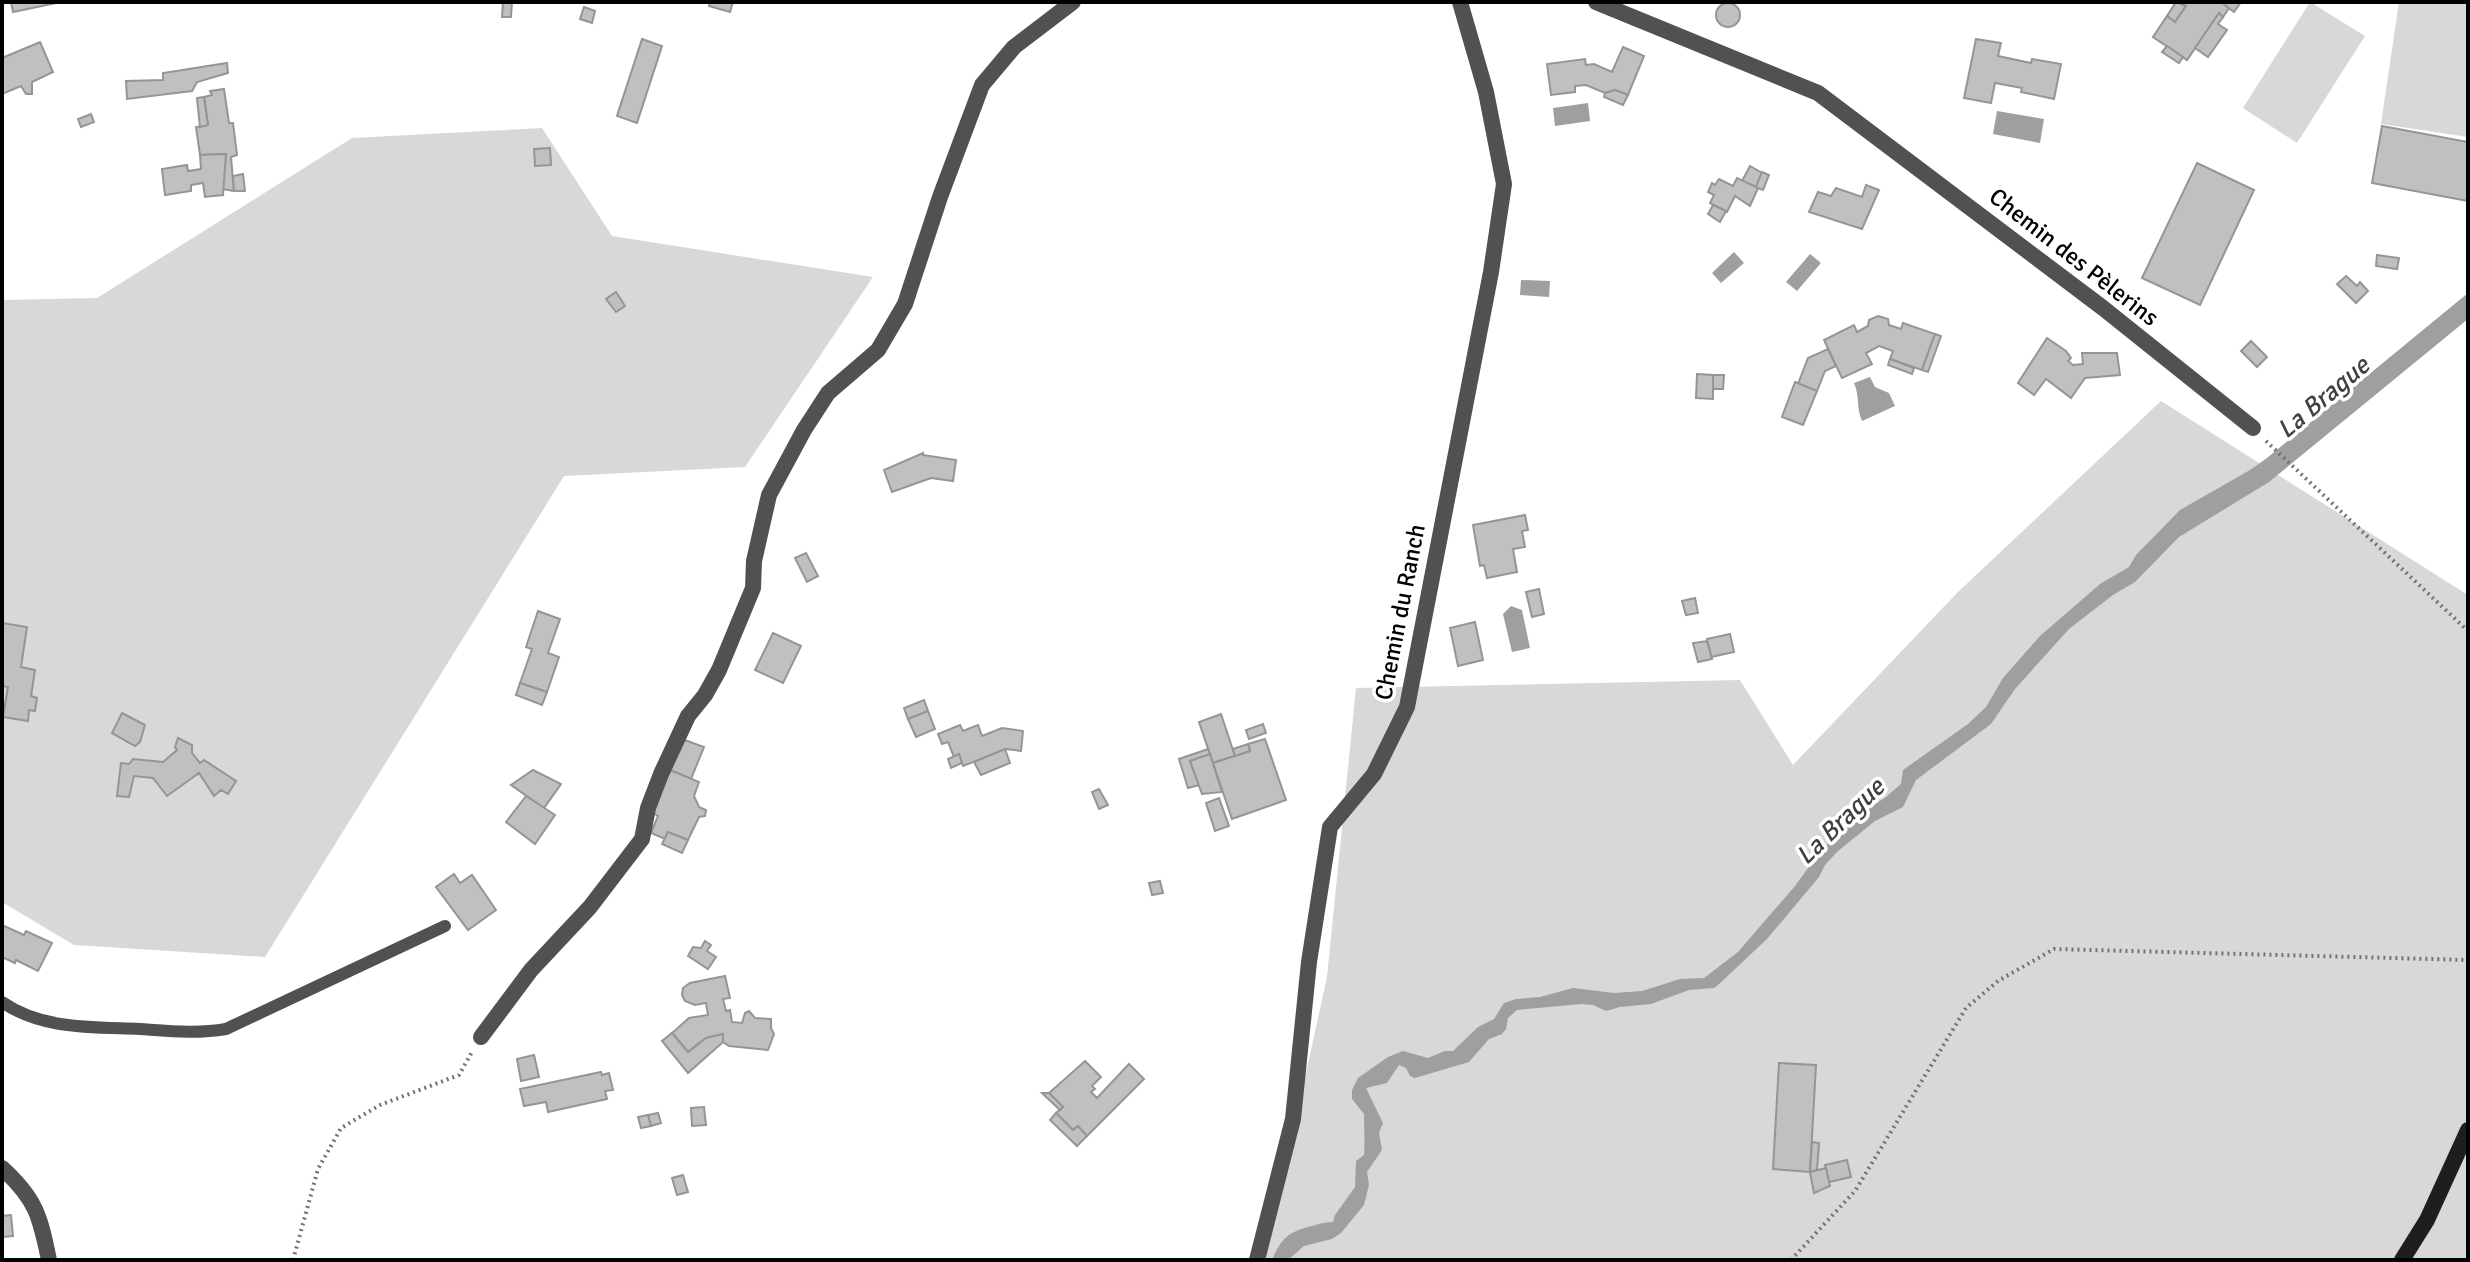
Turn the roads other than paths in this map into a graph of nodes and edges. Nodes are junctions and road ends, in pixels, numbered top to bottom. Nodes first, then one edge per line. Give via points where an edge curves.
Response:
1 (1073, 2) edge
2 (1460, 2) edge
3 (1596, 2) edge
4 (2253, 428) road end
5 (445, 926) dead end
6 (2, 1002) edge
7 (481, 1037) road end
8 (2468, 1130) edge
9 (2, 1168) edge
10 (49, 1260) edge
11 (1257, 1260) edge
12 (2402, 1260) edge

1 - 7 street via 1014,47 982,85 905,304 878,350 828,393 769,495 753,588 719,670 688,716 661,774 642,839
2 - 11 street, Chemin du Ranch via 1486,92 1504,184 1491,272 1407,707 1374,774 1330,827 1293,1119
3 - 4 street, Chemin des Pèlerins via 1818,93
5 - 6 lane via 226,1029 201,1033 66,1026
8 - 12 street via 2427,1220
9 - 10 street via 24,1188 41,1218

